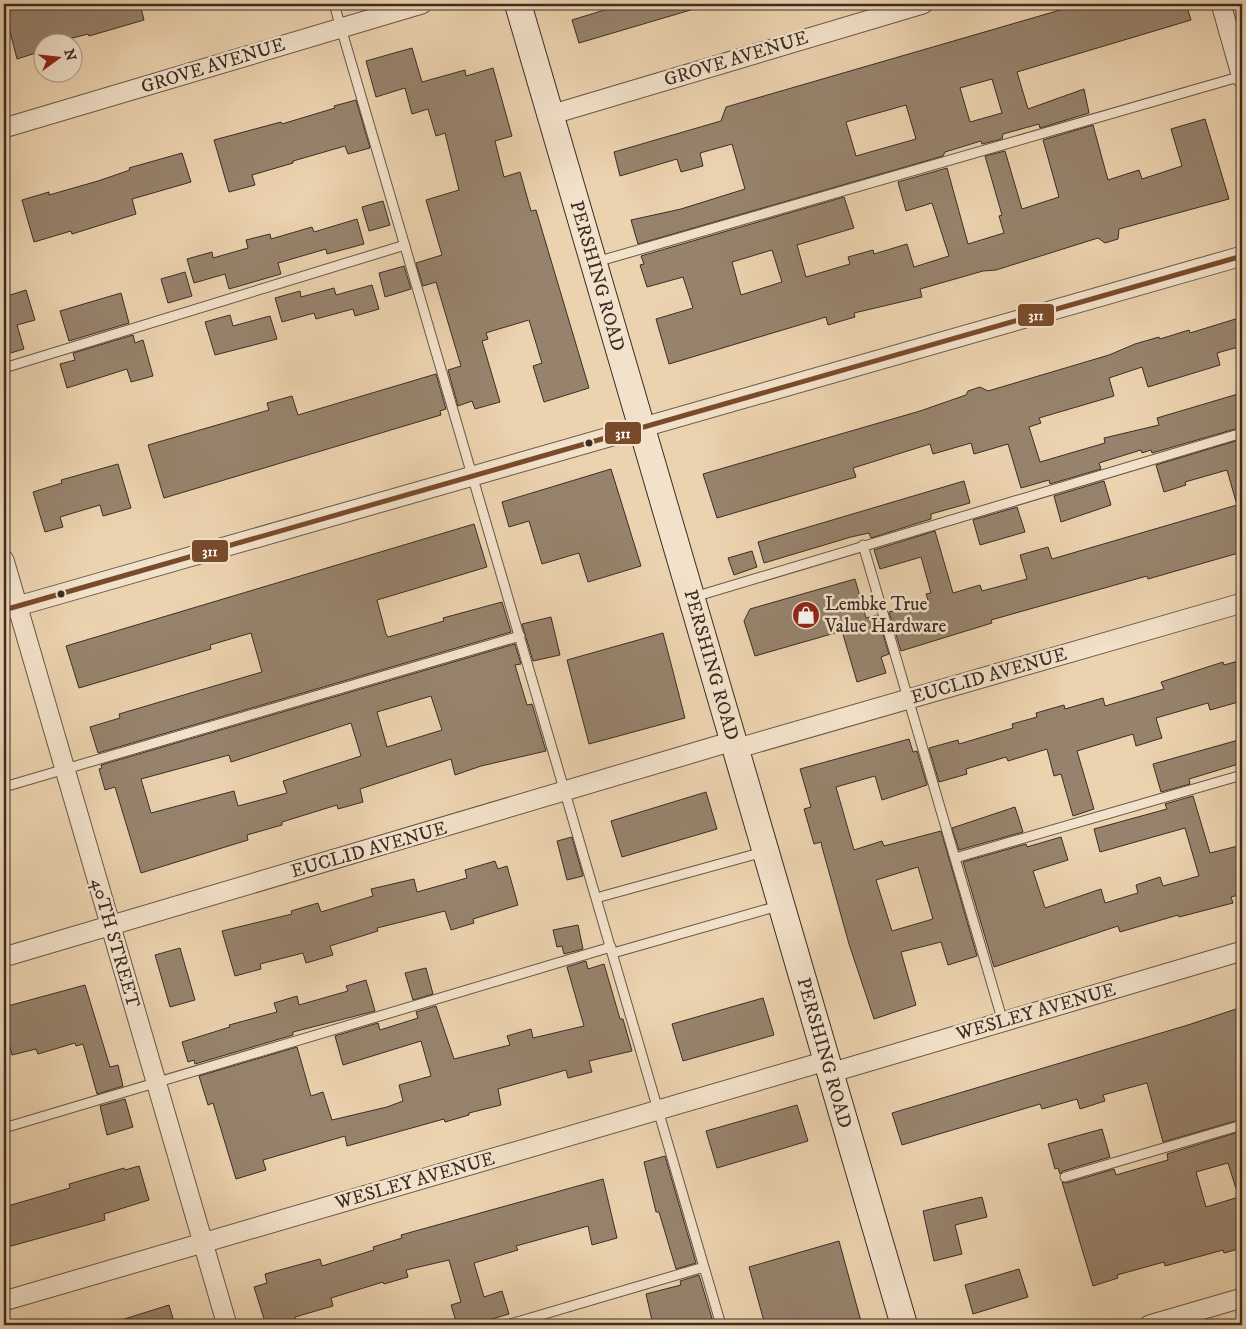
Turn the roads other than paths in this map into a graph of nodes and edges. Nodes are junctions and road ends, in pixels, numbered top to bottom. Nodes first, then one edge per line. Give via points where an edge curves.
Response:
1 (334, 4) edge
2 (422, 4) edge
3 (518, 4) edge
4 (923, 4) edge
5 (1221, 4) edge
6 (342, 28) junction
7 (1242, 77) edge
8 (550, 115) junction
9 (4, 128) edge
10 (405, 245) junction
11 (1242, 256) edge
12 (593, 263) junction
13 (4, 368) edge
14 (641, 428) junction
15 (1242, 433) edge
16 (472, 475) junction
17 (862, 545) junction
18 (4, 560) edge
19 (691, 598) junction
20 (1242, 602) edge
21 (10, 608) edge
22 (520, 636) junction
23 (908, 700) junction
24 (734, 745) junction
25 (64, 769) junction
26 (1242, 775) edge
27 (4, 787) edge
28 (566, 792) junction
29 (765, 851) junction
30 (955, 858) junction
31 (596, 898) junction
32 (781, 905) junction
33 (110, 925) junction
34 (612, 950) junction
35 (1242, 951) edge
36 (4, 957) edge
37 (1003, 1022) junction
38 (828, 1067) junction
39 (156, 1082) junction
40 (658, 1110) junction
41 (1242, 1126) edge
42 (4, 1128) edge
43 (1065, 1177) dead end
44 (203, 1243) junction
45 (704, 1267) junction
46 (1242, 1298) edge
47 (4, 1301) edge
48 (227, 1325) edge
49 (507, 1325) edge
50 (722, 1325) edge
51 (904, 1325) edge
52 (1149, 1325) edge

1 - 6 lane
2 - 6 street, GROVE AVENUE
3 - 8 main road, PERSHING ROAD
4 - 8 street, GROVE AVENUE
5 - 7 street
6 - 9 street, GROVE AVENUE
6 - 10 lane
7 - 12 lane
8 - 12 main road, PERSHING ROAD
10 - 13 lane
10 - 16 lane
11 - 14 street
12 - 14 main road, PERSHING ROAD
14 - 16 street
14 - 19 main road, PERSHING ROAD
15 - 17 lane
16 - 21 street
16 - 22 lane
17 - 19 lane
17 - 23 lane
18 - 21 street, 40TH STREET
19 - 24 main road, PERSHING ROAD
20 - 23 street, EUCLID AVENUE
21 - 25 street, 40TH STREET
22 - 25 lane
22 - 28 lane
23 - 24 street, EUCLID AVENUE
23 - 30 lane
24 - 28 street, EUCLID AVENUE
24 - 29 main road, PERSHING ROAD
25 - 27 lane
25 - 33 street, 40TH STREET
26 - 30 lane
28 - 31 lane
28 - 33 street, EUCLID AVENUE
29 - 31 lane
29 - 32 main road, PERSHING ROAD
30 - 37 lane
31 - 34 lane
32 - 34 lane
32 - 38 main road, PERSHING ROAD
33 - 36 street, EUCLID AVENUE
33 - 39 street, 40TH STREET
34 - 39 lane
34 - 40 lane
35 - 37 street, WESLEY AVENUE
37 - 38 street, WESLEY AVENUE
38 - 40 street, WESLEY AVENUE
38 - 51 main road, PERSHING ROAD
39 - 42 lane
39 - 44 street, 40TH STREET
40 - 44 street, WESLEY AVENUE
40 - 45 lane
41 - 43 lane
44 - 47 street, WESLEY AVENUE
44 - 48 street, 40TH STREET
45 - 49 lane
45 - 50 lane
46 - 52 street

